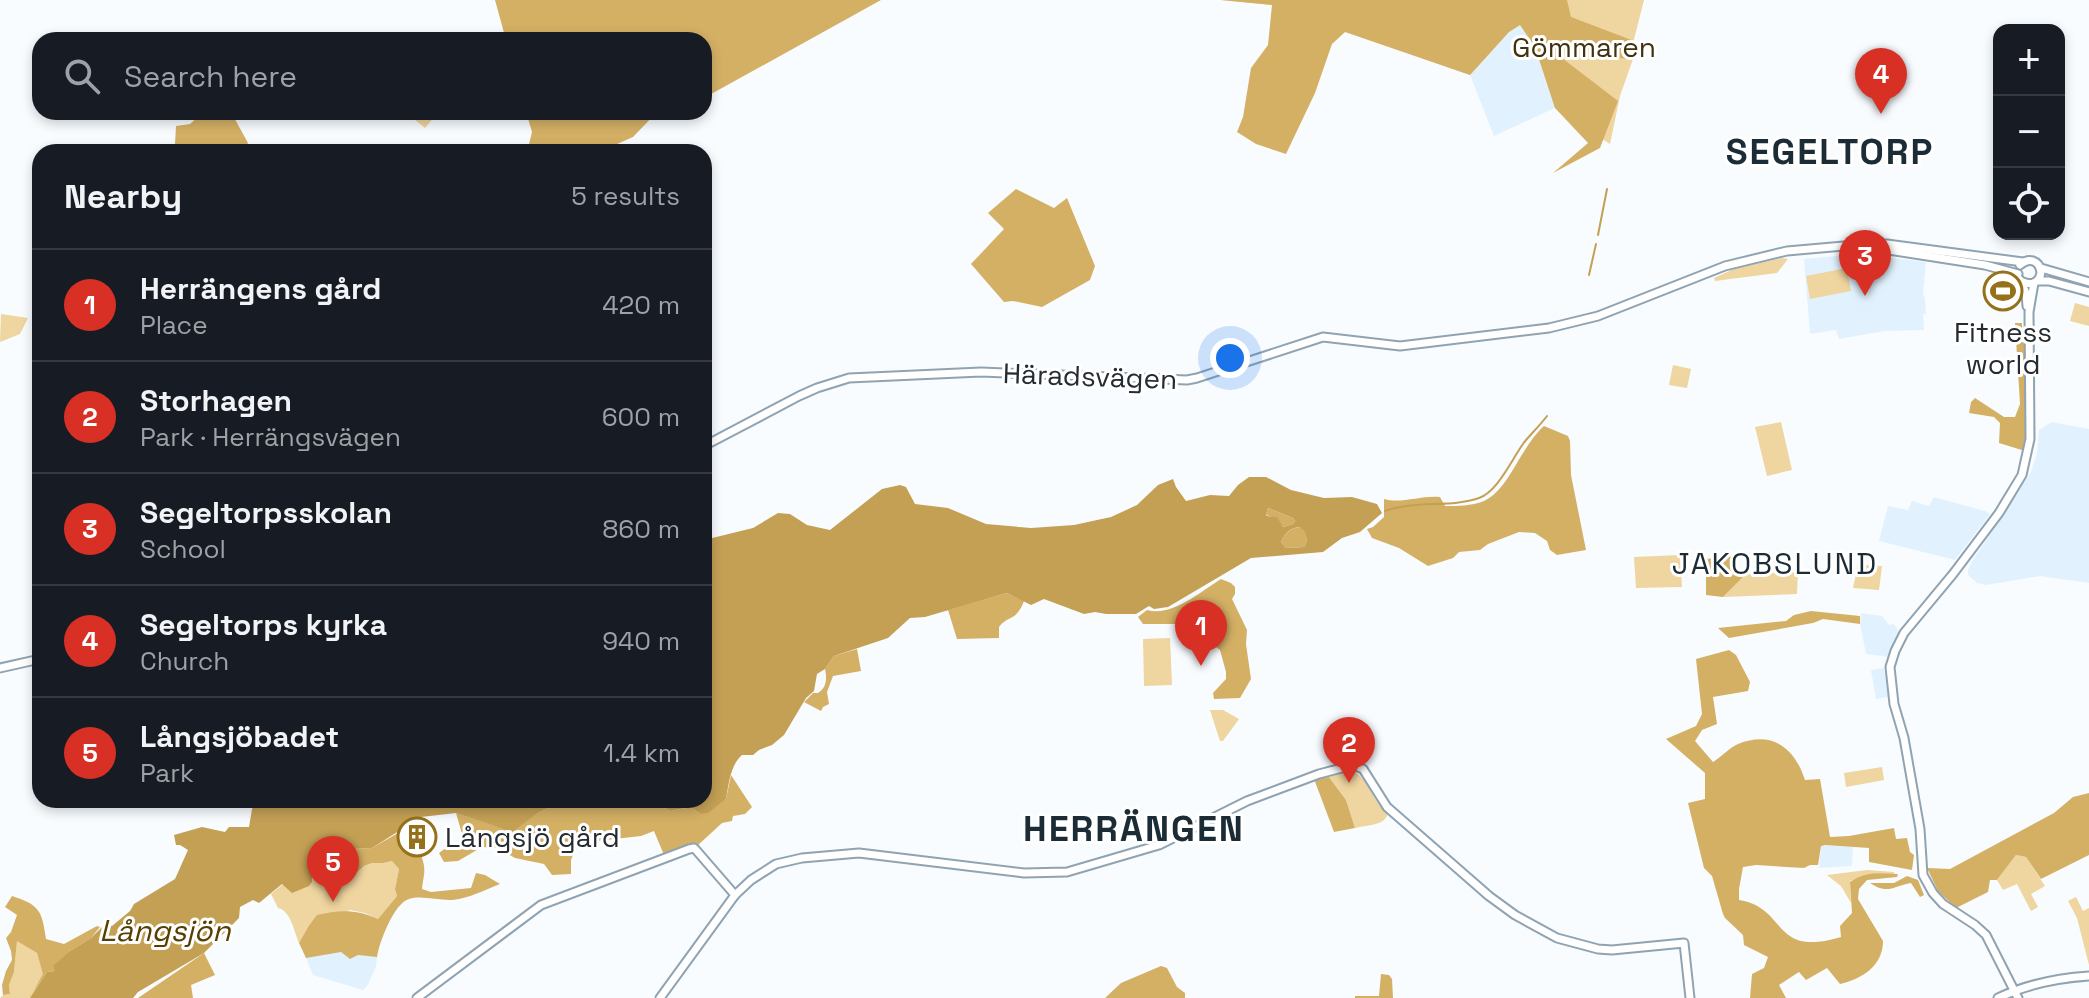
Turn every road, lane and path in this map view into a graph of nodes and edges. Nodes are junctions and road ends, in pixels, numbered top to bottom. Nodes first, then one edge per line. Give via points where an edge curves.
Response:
1 (1855, 245) junction
2 (2023, 262) junction
3 (2041, 268) junction
4 (2018, 274) junction
5 (2023, 282) junction
6 (2036, 282) junction
7 (2089, 282) edge
8 (2089, 292) edge
9 (2029, 312) junction
10 (712, 442) edge
11 (32, 661) edge
12 (0, 668) edge
13 (735, 895) junction
14 (2089, 976) edge
15 (2016, 995) edge
16 (417, 998) edge
17 (660, 998) edge
18 (1690, 998) edge
19 (1998, 998) edge

1 - 2 street, Häradsvägen via 1887,244
1 - 4 street, Häradsvägen
1 - 10 street, Häradsvägen via 1787,251 1725,266 1598,316 1549,328 1400,346 1323,337 1187,380 981,372 849,378 799,396
2 - 3 street via 2031,260
2 - 4 street
3 - 6 street
3 - 7 street
4 - 5 street
5 - 6 street
5 - 9 street
6 - 8 street
6 - 9 street
9 - 15 street via 2030,439 2022,475 1999,513 1904,633 1890,667 1918,817 1923,875 1943,904 1986,935
11 - 12 street
13 - 16 street via 696,850 689,849 541,905
13 - 17 street
13 - 18 street via 776,864 840,855 874,854 1035,874 1067,872 1159,845 1247,801 1353,765 1366,772 1387,807 1525,921 1557,938 1598,949 1684,943
14 - 15 street
15 - 19 street

